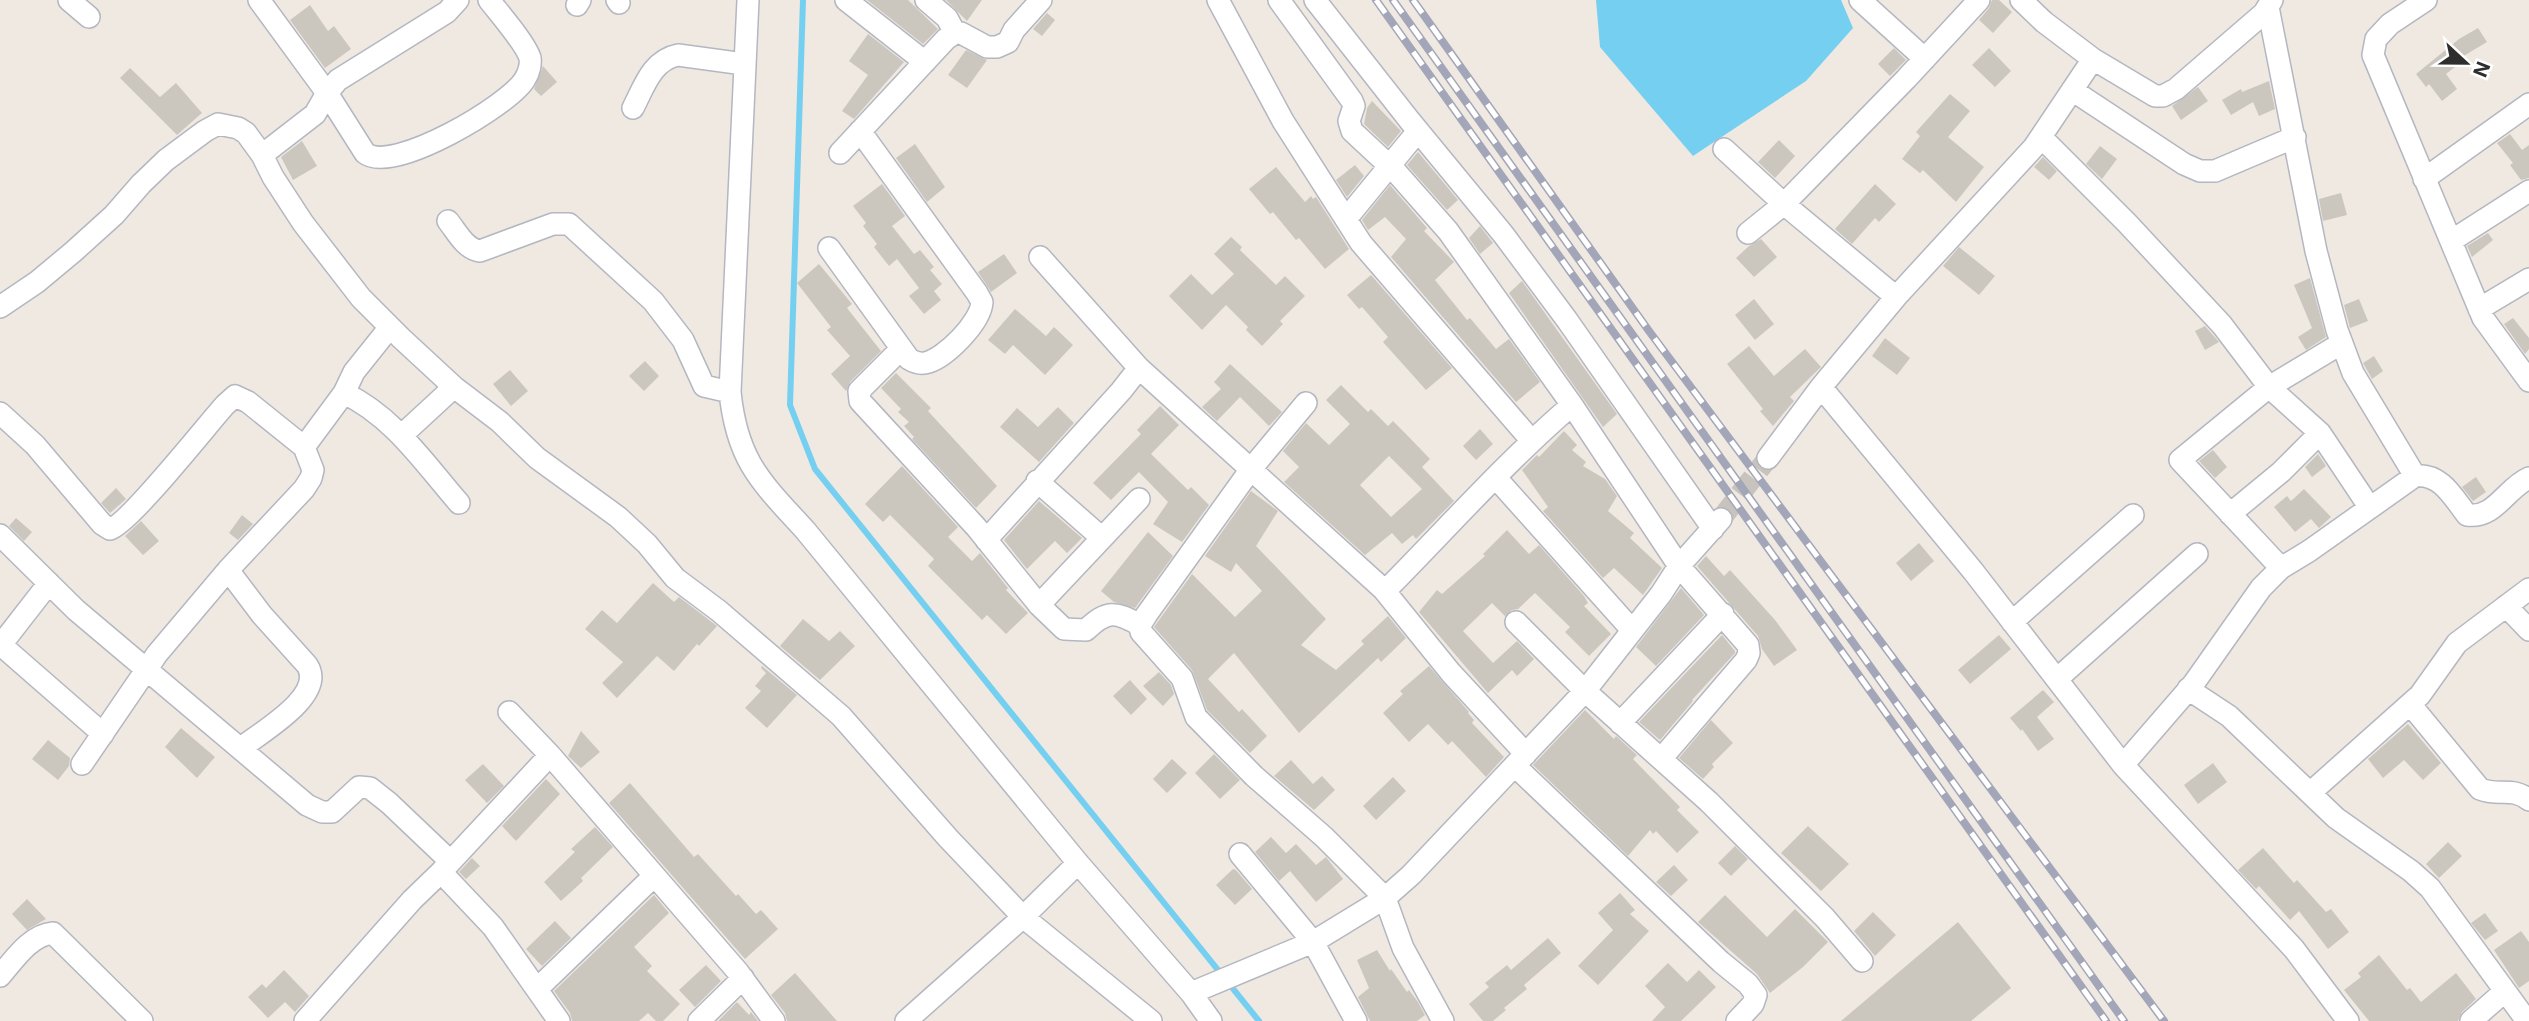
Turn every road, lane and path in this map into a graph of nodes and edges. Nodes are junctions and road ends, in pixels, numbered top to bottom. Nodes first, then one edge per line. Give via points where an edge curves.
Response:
1 (69, 0) edge
2 (260, 0) edge
3 (458, 0) edge
4 (489, 0) edge
5 (748, 0) edge
6 (846, 0) edge
7 (926, 0) edge
8 (1041, 0) edge
9 (1218, 0) edge
10 (1279, 0) edge
11 (1315, 0) edge
12 (1860, 0) edge
13 (1979, 0) edge
14 (2021, 0) edge
15 (2426, 0) edge
16 (2270, 3) edge
17 (89, 17) dead end
18 (955, 33) junction
19 (1925, 59) junction
20 (2093, 59) junction
21 (925, 62) junction
22 (744, 64) junction
23 (2073, 90) junction
24 (327, 93) junction
25 (2529, 104) edge
26 (633, 108) dead end
27 (860, 131) junction
28 (1418, 131) junction
29 (2041, 137) junction
30 (2295, 137) junction
31 (1724, 149) dead end
32 (840, 153) dead end
33 (262, 155) junction
34 (1390, 165) junction
35 (2424, 178) junction
36 (2529, 191) edge
37 (1784, 204) junction
38 (1346, 219) junction
39 (447, 220) dead end
40 (1748, 233) dead end
41 (2451, 242) junction
42 (829, 248) dead end
43 (1040, 257) dead end
44 (2529, 279) edge
45 (1896, 296) junction
46 (0, 307) edge
47 (2479, 309) junction
48 (390, 327) junction
49 (2343, 343) junction
50 (901, 349) junction
51 (1139, 368) junction
52 (2529, 381) edge
53 (454, 387) junction
54 (1821, 387) junction
55 (2269, 387) junction
56 (730, 392) junction
57 (344, 393) junction
58 (1306, 403) dead end
59 (1572, 405) junction
60 (0, 413) edge
61 (2320, 433) junction
62 (402, 435) junction
63 (1531, 440) junction
64 (304, 447) junction
65 (1768, 458) tunnel mouth
66 (1251, 469) junction
67 (2415, 476) junction
68 (1496, 478) junction
69 (2529, 478) edge
70 (1038, 481) junction
71 (1139, 499) dead end
72 (459, 503) dead end
73 (2370, 508) junction
74 (2230, 514) junction
75 (2133, 515) dead end
76 (0, 535) edge
77 (1102, 538) junction
78 (986, 540) junction
79 (2197, 554) dead end
80 (1679, 566) junction
81 (2281, 569) junction
82 (228, 570) junction
83 (49, 583) junction
84 (1383, 589) junction
85 (2529, 589) edge
86 (1039, 605) junction
87 (2506, 606) junction
88 (1723, 614) junction
89 (1516, 622) dead end
90 (2012, 622) junction
91 (1140, 625) junction
92 (1632, 630) junction
93 (2529, 631) edge
94 (0, 646) edge
95 (147, 669) junction
96 (2057, 679) junction
97 (2188, 689) junction
98 (1585, 691) junction
99 (2410, 704) junction
100 (509, 712) dead end
101 (1620, 723) junction
102 (103, 734) junction
103 (241, 748) junction
104 (550, 755) junction
105 (1661, 759) junction
106 (1521, 760) junction
107 (82, 764) dead end
108 (2123, 765) junction
109 (2311, 793) junction
110 (2528, 798) edge
111 (1240, 854) dead end
112 (1078, 863) junction
113 (446, 866) junction
114 (653, 876) junction
115 (1385, 898) junction
116 (1023, 917) junction
117 (1313, 942) junction
118 (1862, 961) dead end
119 (0, 976) edge
120 (743, 978) junction
121 (537, 989) junction
122 (2504, 992) junction
123 (1191, 993) junction
124 (128, 1016) edge
125 (305, 1021) edge
126 (559, 1021) edge
127 (699, 1021) edge
128 (774, 1021) edge
129 (906, 1021) edge
130 (1151, 1021) edge
131 (1212, 1021) edge
132 (1356, 1021) edge
133 (1443, 1021) edge
134 (1737, 1021) edge
135 (2348, 1021) edge
136 (2471, 1021) edge
137 (2526, 1021) edge

1 - 17 street
2 - 24 street
3 - 24 street via 437,19 338,80
4 - 24 street via 525,48 529,69 525,80 502,99 446,136 423,148 371,158
5 - 22 street
6 - 21 street
7 - 18 street via 947,18
8 - 18 street via 1008,41 997,47
9 - 38 street via 1283,121
10 - 34 street via 1352,101 1352,131
11 - 28 street
12 - 19 street
13 - 19 street
14 - 20 street
15 - 35 street via 2376,39 2373,55
16 - 20 street via 2264,13 2163,96 2149,93
16 - 30 street
18 - 21 street
19 - 37 street
20 - 23 street
21 - 27 street
22 - 26 street via 667,57 653,69
22 - 56 street
23 - 29 street
23 - 30 street via 2200,172 2215,171
24 - 33 street via 315,114
25 - 35 street
27 - 32 street
27 - 50 street via 982,302 978,317 957,343 927,363 909,359
28 - 34 street
28 - 80 street via 1503,234 1717,524
29 - 45 street
29 - 55 street via 2213,316
30 - 49 street via 2316,251
31 - 37 street
33 - 46 street via 239,128 218,124 205,131 166,160 64,259
33 - 48 street via 303,223 361,298
34 - 38 street
34 - 59 street via 1448,231
35 - 41 street
36 - 41 street
37 - 40 street
37 - 45 street
38 - 63 street via 1391,279
39 - 56 street via 466,245 480,251 553,223 569,224 653,302 683,340 704,386
41 - 47 street
42 - 50 street
43 - 51 street
44 - 47 street
45 - 54 street
47 - 52 street
48 - 53 street
48 - 57 street via 354,372
49 - 55 street
49 - 67 street via 2353,373
50 - 78 street via 859,391 860,401
51 - 66 street
51 - 70 street
53 - 62 street
53 - 116 street via 537,458 618,517 675,578 841,716
54 - 65 street
54 - 90 street
55 - 61 street
55 - 74 street via 2180,460
56 - 112 street via 733,421 762,484
57 - 62 street via 363,402
57 - 64 street
58 - 66 street
59 - 63 street
59 - 80 street
60 - 64 street via 110,528 135,508 235,397 248,402
61 - 73 street
61 - 74 street
62 - 72 street
63 - 68 street
64 - 82 street via 312,462 312,478
66 - 84 street
66 - 91 street
67 - 69 street via 2436,478 2467,515 2476,517 2486,514
67 - 73 street
68 - 84 street
68 - 92 street
70 - 77 street
70 - 78 street
71 - 77 street
73 - 81 street
74 - 81 street
75 - 90 street
76 - 83 street
77 - 86 street
78 - 86 street
79 - 96 street
80 - 88 street
80 - 92 street
81 - 97 street via 2261,588
82 - 95 street
82 - 103 street via 307,665 312,679 295,706
83 - 94 street
83 - 95 street
84 - 106 street
85 - 87 street
86 - 91 street via 1064,629 1086,630 1111,614
87 - 93 street
87 - 99 street via 2457,643
88 - 101 street
88 - 105 street via 1748,645 1749,653
89 - 98 street
90 - 96 street
91 - 115 street via 1145,637 1182,678 1196,717
92 - 98 street
94 - 102 street
95 - 102 street
95 - 103 street
96 - 108 street
97 - 108 street
97 - 109 street via 2229,716
98 - 101 street
98 - 106 street
99 - 109 street
99 - 110 street via 2480,789 2492,794 2514,791
100 - 104 street
101 - 105 street
102 - 107 street
103 - 113 street via 307,805 322,812 332,811 359,787 370,788
104 - 113 street
104 - 114 street
105 - 118 street via 1825,918
106 - 115 street
106 - 134 street via 1748,984 1756,995
108 - 135 street via 2294,948
109 - 122 street via 2336,818 2430,888
111 - 117 street
112 - 116 street
112 - 123 street
113 - 121 street
113 - 125 street
114 - 120 street
114 - 121 street
115 - 117 street
115 - 133 street via 1403,948
116 - 129 street
116 - 130 street
117 - 123 street
117 - 132 street
119 - 124 street via 24,947 53,933
120 - 127 street
120 - 128 street
121 - 126 street
122 - 136 street
122 - 137 street
123 - 131 street

